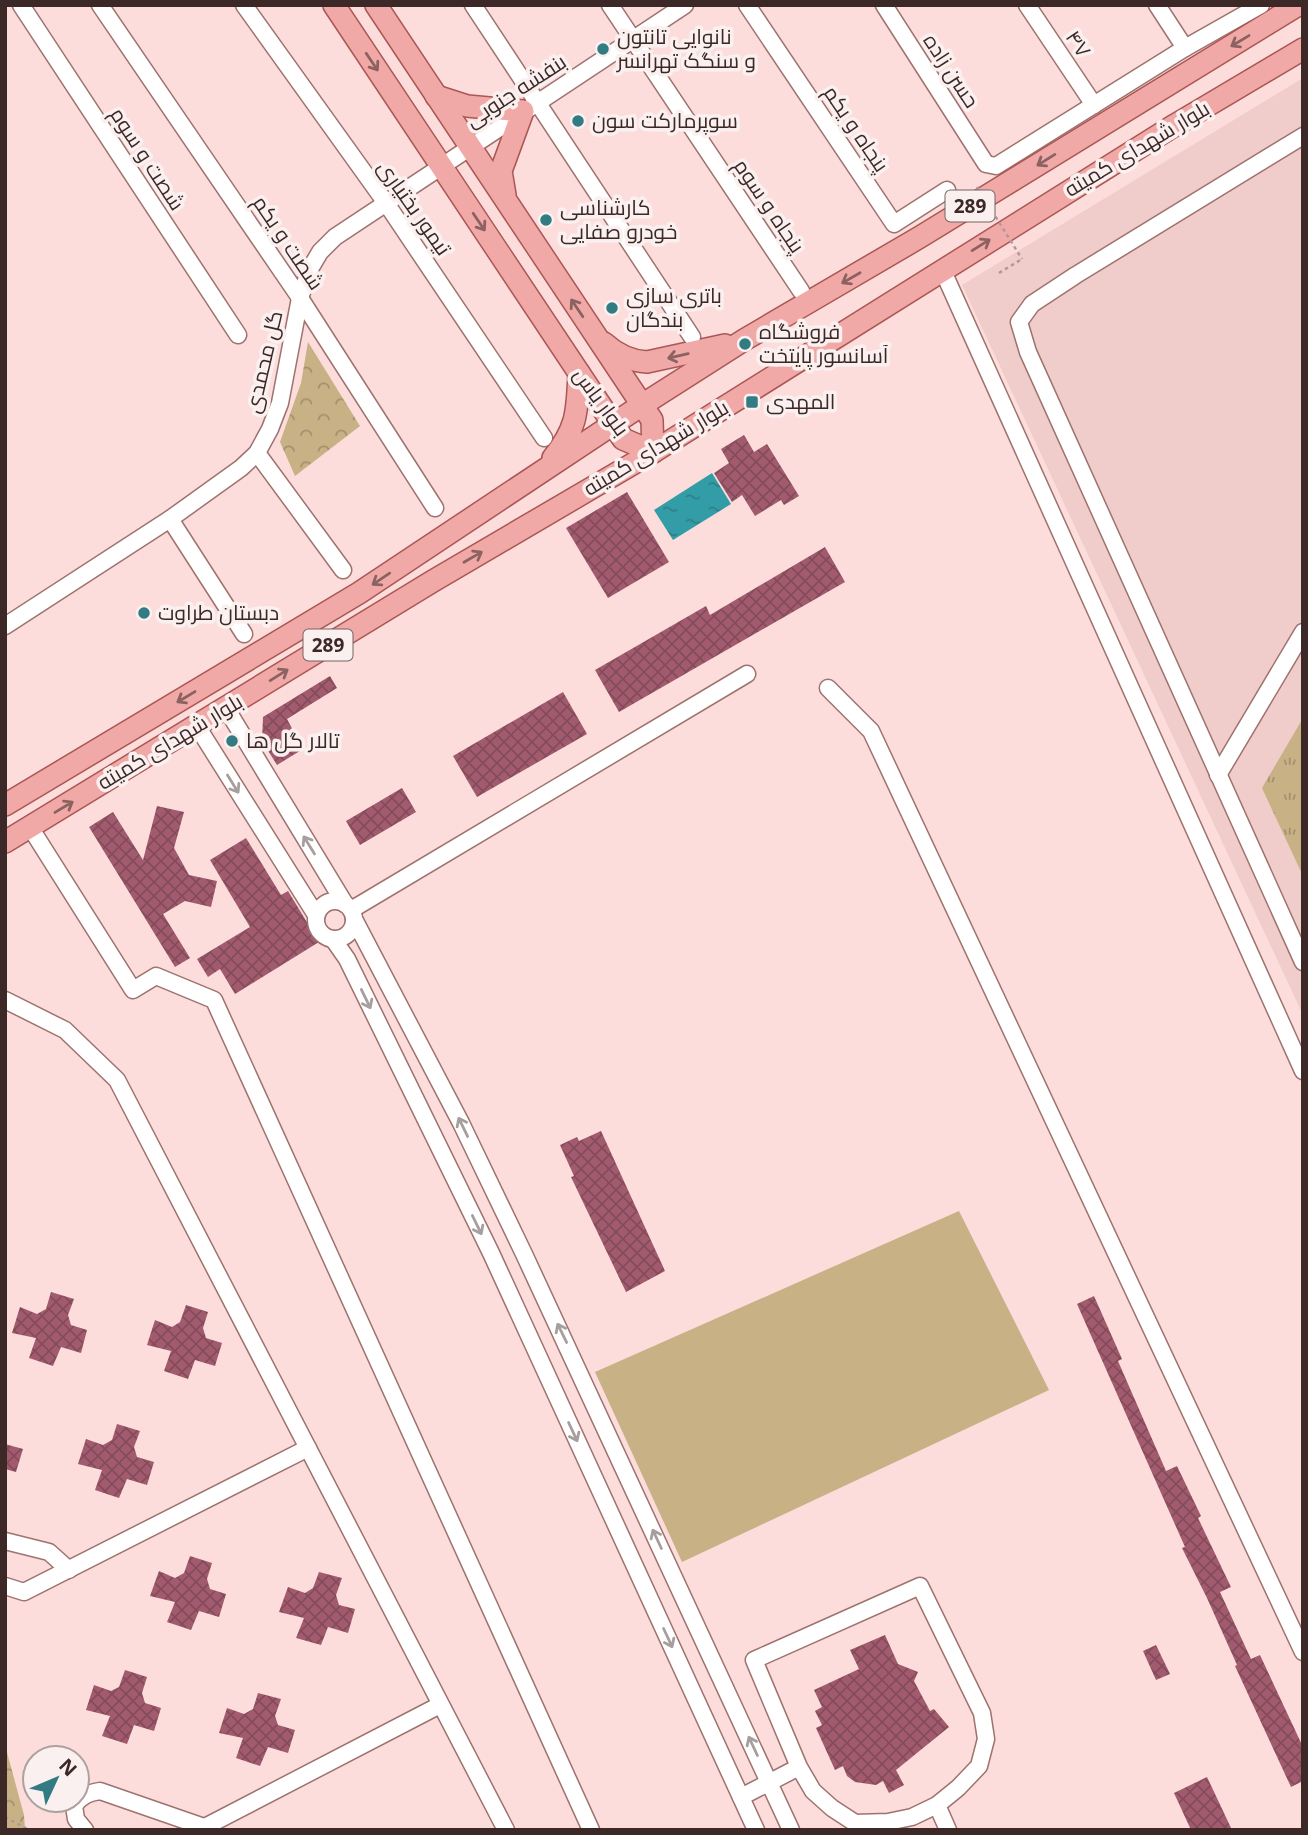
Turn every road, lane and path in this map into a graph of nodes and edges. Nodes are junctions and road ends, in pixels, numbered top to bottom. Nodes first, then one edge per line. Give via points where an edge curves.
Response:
1 (21, 5) edge
2 (100, 5) edge
3 (244, 5) edge
4 (334, 5) edge
5 (376, 5) edge
6 (473, 5) edge
7 (610, 5) edge
8 (685, 5) edge
9 (747, 5) edge
10 (884, 5) edge
11 (1027, 5) edge
12 (1157, 5) edge
13 (1261, 5) edge
14 (1298, 5) edge
15 (632, 40) junction
16 (1185, 48) junction
17 (1303, 49) edge
18 (436, 96) junction
19 (1094, 105) junction
20 (531, 106) junction
21 (1303, 136) edge
22 (470, 146) junction
23 (441, 165) junction
24 (977, 187) dead end
25 (947, 190) dead end
26 (505, 200) junction
27 (386, 203) junction
28 (942, 269) junction
29 (999, 273) dead end
30 (801, 291) dead end
31 (300, 298) junction
32 (594, 334) junction
33 (237, 335) dead end
34 (692, 337) dead end
35 (744, 340) junction
36 (579, 373) junction
37 (637, 398) junction
38 (609, 417) junction
39 (544, 438) dead end
40 (653, 452) junction
41 (257, 453) junction
42 (543, 470) junction
43 (435, 508) dead end
44 (170, 519) junction
45 (343, 570) dead end
46 (5, 626) edge
47 (1303, 632) edge
48 (244, 634) dead end
49 (747, 674) dead end
50 (828, 688) dead end
51 (226, 708) junction
52 (197, 726) junction
53 (1218, 775) junction
54 (5, 806) edge
55 (30, 827) junction
56 (5, 842) edge
57 (350, 911) junction
58 (316, 915) junction
59 (333, 939) junction
60 (1303, 961) edge
61 (5, 1000) edge
62 (1303, 1071) edge
63 (524, 1254) junction
64 (496, 1265) junction
65 (308, 1448) junction
66 (5, 1541) edge
67 (69, 1570) junction
68 (5, 1586) edge
69 (1303, 1652) edge
70 (440, 1705) junction
71 (799, 1767) junction
72 (769, 1782) junction
73 (741, 1797) junction
74 (937, 1805) junction
75 (5, 1817) edge
76 (201, 1828) edge
77 (29, 1830) edge
78 (85, 1830) edge
79 (506, 1830) edge
80 (591, 1830) edge
81 (756, 1830) edge
82 (791, 1830) edge
83 (948, 1830) edge

1 - 33 street, شصت و سوم
2 - 31 street, شصت و یکم
3 - 27 street, تیمور بختیاری
4 -> 23 main road, بلوار یاس
5 - 18 main road, بلوار یاس
6 - 20 street
7 - 15 street, پنجاه و سوم
8 - 15 street, بنفشه جنوبی
9 - 25 street, پنجاه و یکم via 894,224
10 - 19 street, حسن زاده via 986,164 996,166
11 - 19 street, ۴۷
12 - 16 street
13 - 16 street
14 -> 35 main road, بلوار شهدای کمیته / 289
15 - 20 street, بنفشه جنوبی
15 - 30 street, پنجاه و سوم
16 - 19 street
28 -> 17 main road, بلوار شهدای کمیته / 289
18 - 20 main road via 467,106
18 - 22 main road, بلوار یاس
20 - 22 street, بنفشه جنوبی
20 - 26 main road via 501,171
20 - 34 street
21 - 53 street via 1076,275 1032,304 1019,323
22 - 23 street, بنفشه جنوبی
22 - 26 main road, بلوار یاس
23 - 27 street, گل محمدی
23 -> 36 main road, بلوار یاس
24 - 29 path, bridge via 1022,259
32 -> 26 main road, بلوار یاس
27 - 31 street, گل محمدی via 320,252
27 - 39 street, تیمور بختیاری
28 - 40 main road, بلوار شهدای کمیته / 289
28 - 62 street
31 - 41 street, گل محمدی via 280,402
31 - 43 street, شصت و یکم
35 -> 32 main road via 636,362
32 - 37 main road, بلوار یاس
35 - 37 main road, بلوار شهدای کمیته / 289
36 - 38 main road, بلوار یاس
36 - 42 main road via 569,438
37 - 38 main road, بلوار شهدای کمیته
37 - 40 main road, بلوار یاس via 652,420
38 - 40 main road, بلوار یاس via 623,439
38 - 42 main road, بلوار شهدای کمیته / 289
51 -> 40 main road, بلوار شهدای کمیته / 289
41 - 44 street, گل محمدی
41 - 45 street
42 -> 54 main road, بلوار شهدای کمیته / 289 via 359,593
44 - 46 street, گل محمدی
44 - 48 street
47 - 53 street
49 - 57 street
50 - 69 street via 871,731
51 - 52 main road, بلوار شهدای کمیته / 289
57 -> 51 street
55 -> 52 main road, بلوار شهدای کمیته / 289
52 -> 58 street
53 - 60 street
55 - 56 main road, بلوار شهدای کمیته / 289
55 - 80 street via 133,990 156,976 214,1000
57 - 58 street via 333,901
57 - 59 street via 353,926 346,936
63 -> 57 street
58 - 59 street via 321,934
59 -> 64 street via 347,959
61 - 65 street via 65,1030 117,1080
63 - 64 street
72 -> 63 street
64 -> 73 street
65 - 67 street
65 - 70 street
66 - 67 street via 49,1552
67 - 68 street via 24,1592
70 - 76 street
70 - 79 street
71 - 72 street
71 - 74 street via 813,1791 855,1823 912,1817
71 - 74 street via 754,1660 920,1586 982,1713 986,1739 979,1766
72 - 73 street
72 - 82 street
73 - 81 street
74 - 83 street
75 - 77 path
76 - 78 street via 100,1791 88,1793 74,1806 76,1819

